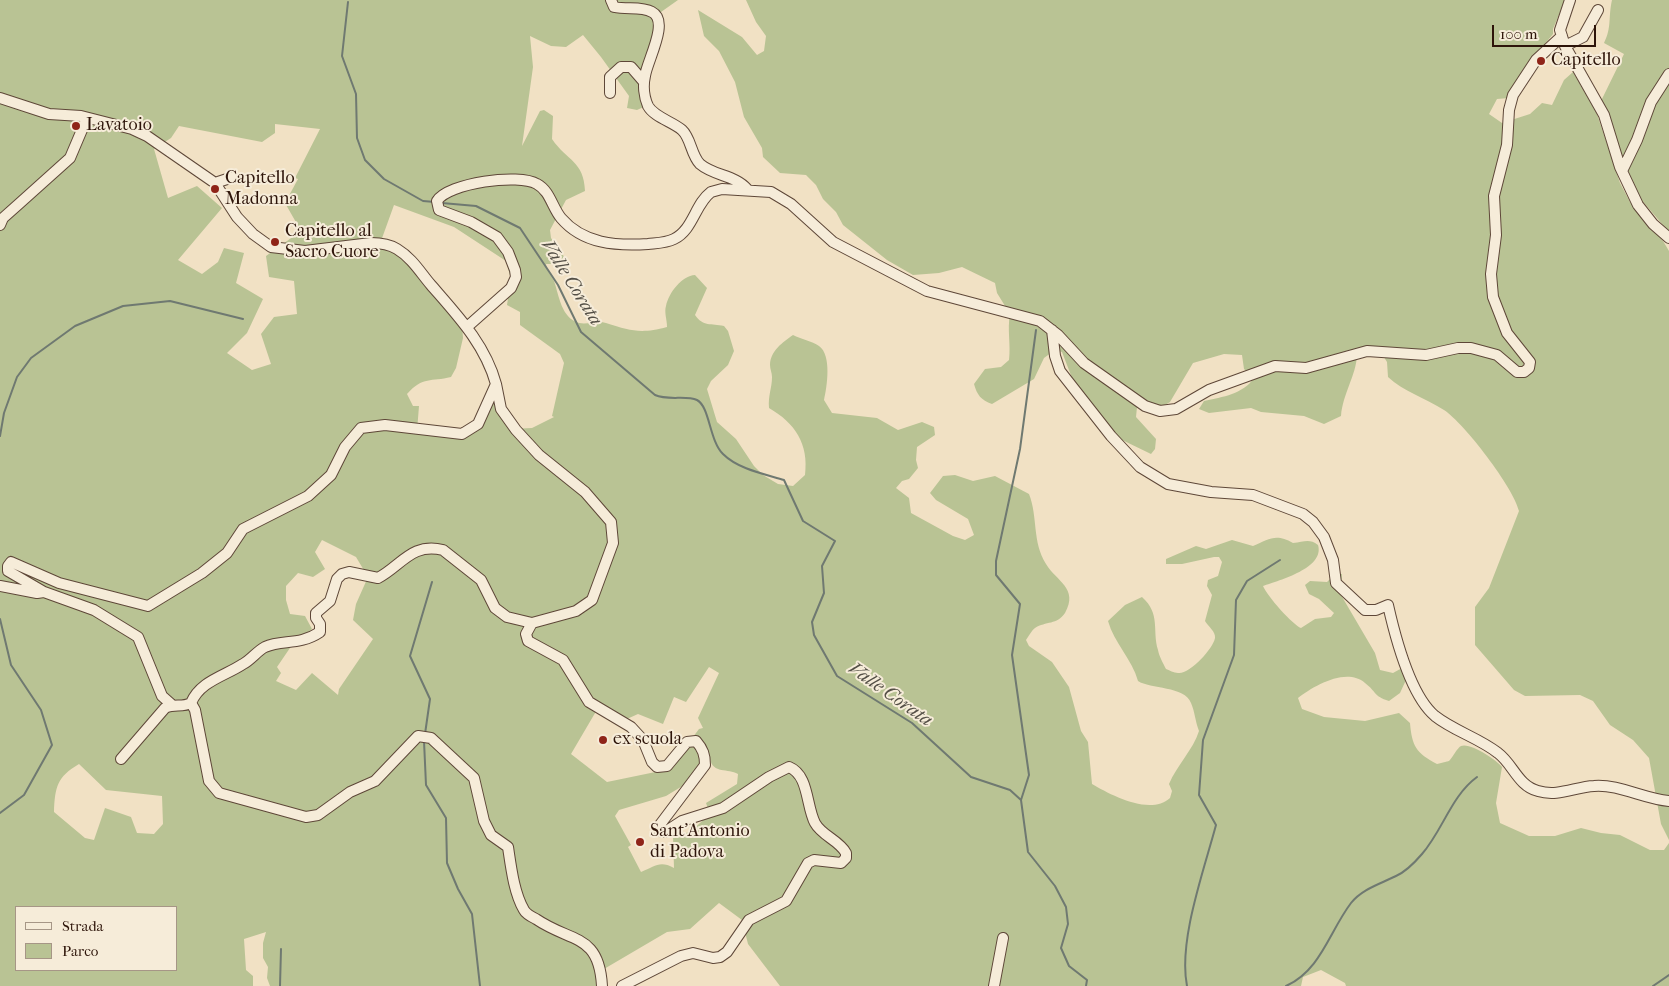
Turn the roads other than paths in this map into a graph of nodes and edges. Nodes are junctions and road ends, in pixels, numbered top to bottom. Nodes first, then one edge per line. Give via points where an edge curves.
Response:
1 (611, 0) edge
2 (1570, 0) edge
3 (1598, 10) dead end
4 (1564, 41) junction
5 (1669, 74) edge
6 (644, 82) junction
7 (610, 92) dead end
8 (0, 98) edge
9 (87, 118) junction
10 (1622, 171) junction
11 (233, 177) dead end
12 (215, 183) junction
13 (747, 189) junction
14 (0, 225) edge
15 (1669, 238) edge
16 (467, 327) junction
17 (1052, 330) junction
18 (496, 384) junction
19 (0, 586) edge
20 (44, 592) junction
21 (532, 623) junction
22 (191, 703) junction
23 (171, 704) junction
24 (122, 759) dead end
25 (1669, 801) edge
26 (1003, 938) dead end
27 (602, 986) edge
28 (622, 986) edge
29 (994, 986) edge

1 - 6 street via 614,7 648,10 658,19
2 - 4 street via 1561,27
3 - 4 street via 1583,37
4 - 10 street via 1604,115
4 - 17 street via 1536,60 1513,95 1507,145 1494,196 1496,235 1491,286 1507,333 1530,362 1524,372 1517,372 1497,355 1471,348 1426,355 1367,351 1312,367 1276,366 1209,390 1176,409 1160,411 1138,402 1084,363
5 - 10 street via 1651,102
6 - 7 street via 630,66 621,67 610,77
6 - 13 street via 650,108 684,132 700,163 741,182
8 - 9 street via 49,114
9 - 12 street via 139,132
9 - 14 street via 70,158 3,218
10 - 15 street via 1638,205
11 - 12 street
12 - 16 street via 237,217 271,247 296,252 356,243 389,245 416,264
13 - 16 street via 711,192 673,240 636,245 596,240 575,230 560,217 542,187 534,182 477,183 444,194 436,206 441,212 464,218 500,240 515,270 516,278 511,288
13 - 17 street via 771,192 784,198 833,242 927,291 1035,318
16 - 18 street via 482,348
17 - 25 street via 1060,372 1111,436 1140,466 1168,484 1211,492 1253,494 1303,514 1313,522 1324,537 1333,560 1336,583 1365,610 1388,605 1396,642 1422,701 1436,716 1497,752 1509,762 1525,785 1549,793 1566,793 1595,786
18 - 20 street via 478,424 462,434 385,425 361,428 345,447 331,475 308,496 243,529 227,553 202,573 148,606 59,583 11,562 8,571
18 - 21 street via 501,409 516,430 539,455 586,492 611,522 613,543 592,600 576,611
19 - 20 street
20 - 23 street via 94,610 138,637 162,696
21 - 22 street via 507,617 495,608 481,580 443,550 435,548 409,554 378,578 349,572 342,574 337,579 330,601 316,613 320,632 310,638 265,647 244,664 212,680 194,695
21 - 28 street via 526,634 528,641 563,660 589,702 631,727 643,740 657,767 667,766 688,742 696,741 702,746 705,765 659,826 660,831 665,832 682,820 724,808 789,767 798,771 802,779 815,824 846,853 846,858 840,863 808,862 786,901 749,920 720,957 681,956
22 - 23 street via 185,706
22 - 27 street via 209,781 219,793 306,816 318,815 350,792 375,781 405,748 424,737 474,778 484,821 491,835 508,847 524,912 548,927 580,940 595,953 601,968
23 - 24 street
26 - 29 street

